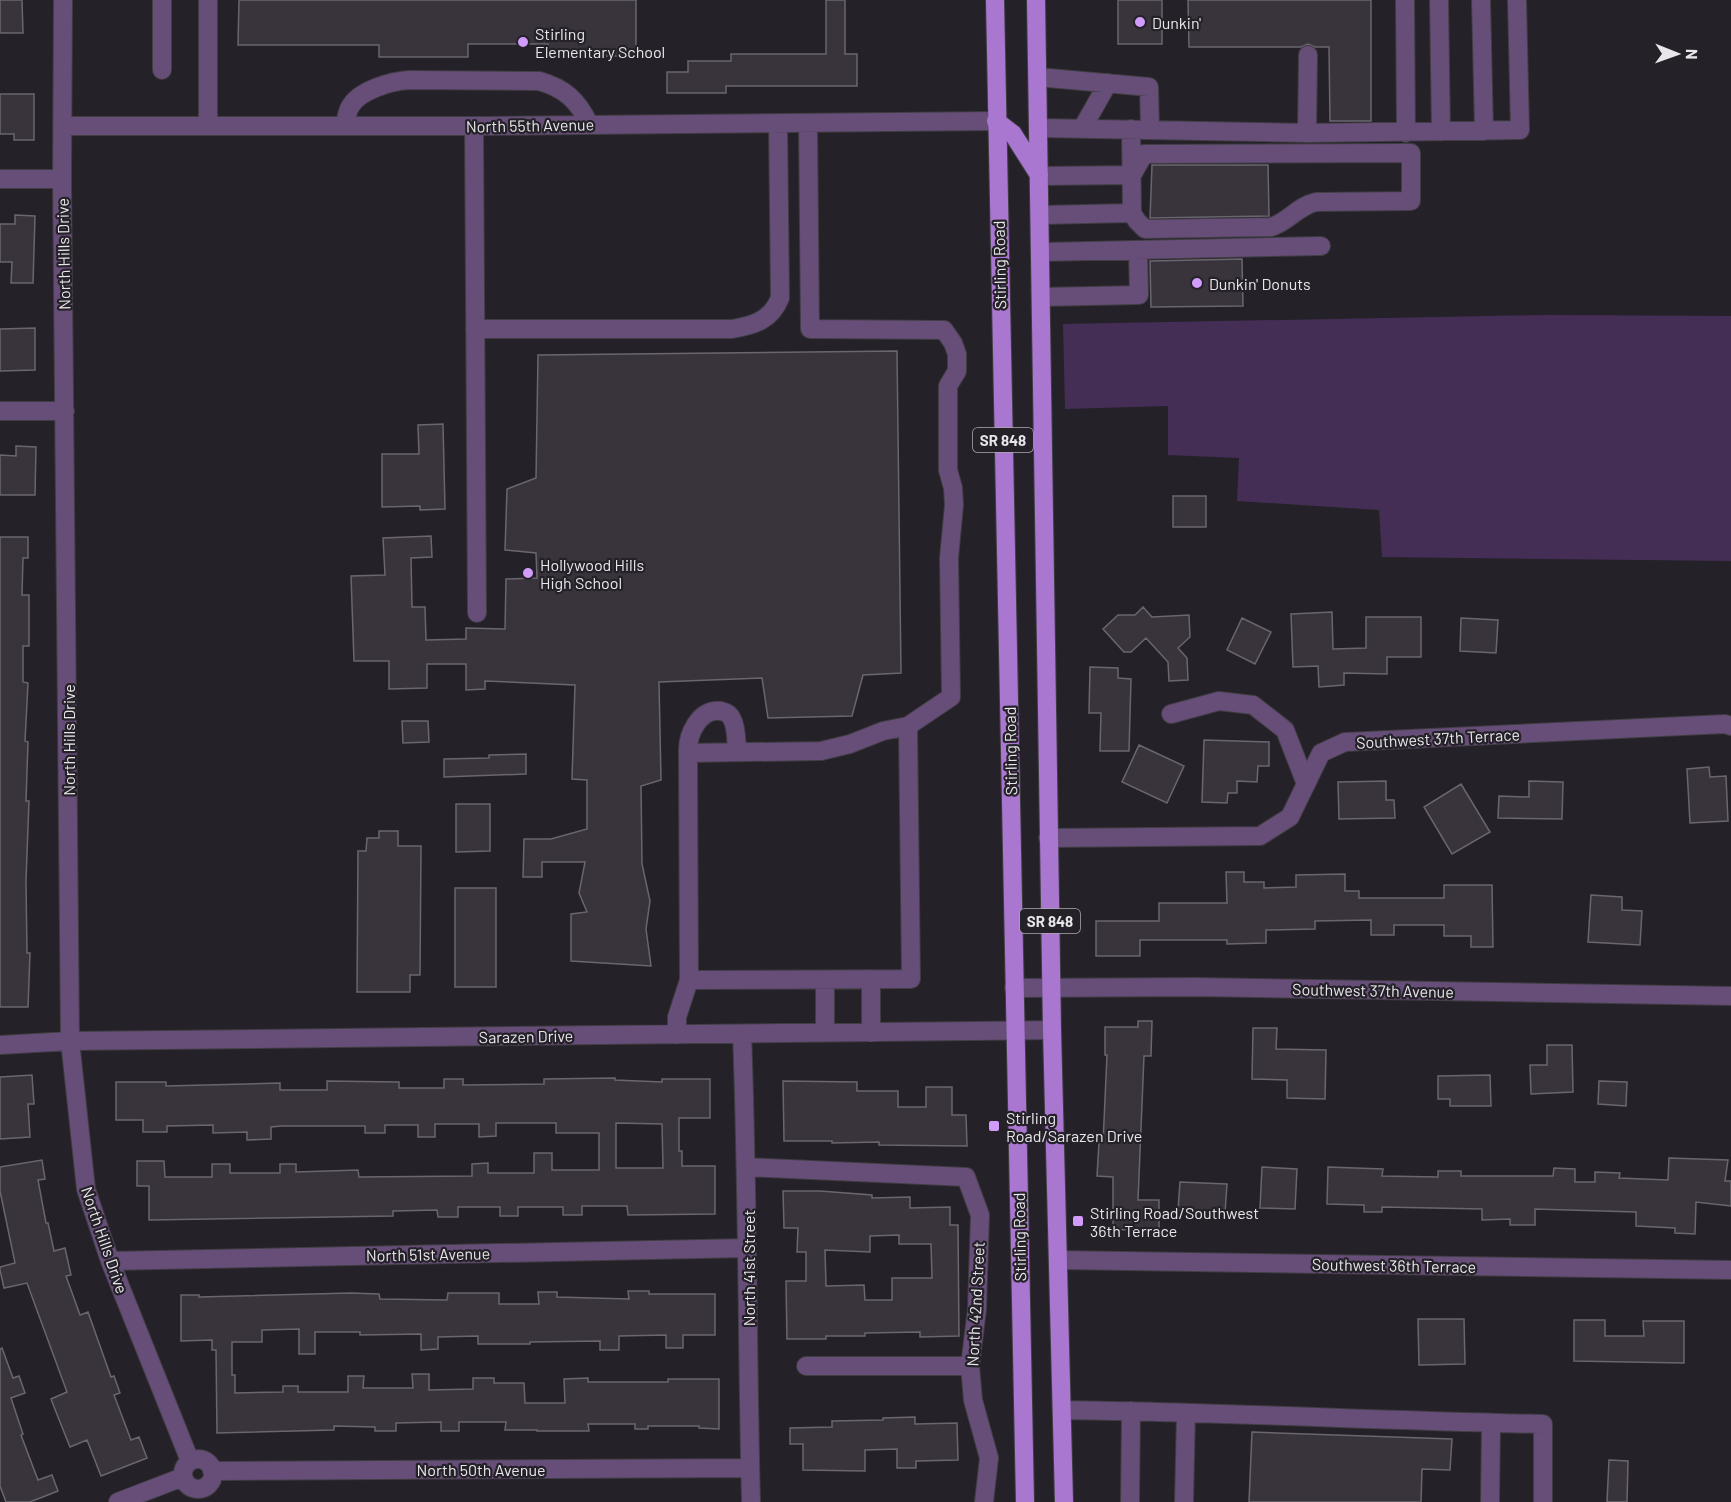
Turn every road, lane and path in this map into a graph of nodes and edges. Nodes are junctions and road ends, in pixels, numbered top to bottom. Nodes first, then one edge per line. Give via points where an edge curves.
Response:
1 (63, 0) edge
2 (162, 0) edge
3 (208, 0) edge
4 (995, 0) edge
5 (1036, 0) edge
6 (1405, 0) edge
7 (1439, 0) edge
8 (1481, 0) edge
9 (1517, 0) edge
10 (1308, 55) dead end
11 (162, 70) dead end
12 (1038, 77) junction
13 (1108, 83) junction
14 (996, 121) junction
15 (778, 123) junction
16 (808, 123) junction
17 (589, 124) junction
18 (345, 125) junction
19 (63, 126) junction
20 (208, 126) junction
21 (474, 126) junction
22 (1039, 128) junction
23 (1083, 128) junction
24 (1131, 129) junction
25 (1150, 130) junction
26 (1484, 131) junction
27 (1441, 132) junction
28 (1307, 133) junction
29 (1406, 133) junction
30 (1132, 175) junction
31 (1040, 176) junction
32 (0, 179) edge
33 (62, 179) junction
34 (1132, 213) junction
35 (1040, 214) junction
36 (1321, 246) dead end
37 (1138, 250) junction
38 (1041, 252) junction
39 (1041, 297) junction
40 (475, 329) junction
41 (0, 411) edge
42 (65, 411) junction
43 (477, 613) dead end
44 (1171, 714) dead end
45 (908, 726) junction
46 (1731, 726) edge
47 (737, 751) junction
48 (688, 753) junction
49 (1306, 784) junction
50 (1048, 838) junction
51 (871, 979) junction
52 (689, 980) junction
53 (825, 980) junction
54 (1014, 988) junction
55 (1051, 988) junction
56 (1731, 996) edge
57 (1015, 1030) junction
58 (1052, 1030) junction
59 (825, 1033) junction
60 (871, 1033) junction
61 (742, 1034) junction
62 (677, 1035) junction
63 (70, 1041) junction
64 (0, 1045) edge
65 (747, 1167) junction
66 (747, 1248) junction
67 (1058, 1260) junction
68 (110, 1261) junction
69 (1731, 1270) edge
70 (806, 1366) dead end
71 (970, 1366) junction
72 (1062, 1410) junction
73 (1131, 1411) junction
74 (1186, 1413) junction
75 (1491, 1423) junction
76 (750, 1468) junction
77 (186, 1469) junction
78 (212, 1471) junction
79 (202, 1495) edge
80 (118, 1502) edge
81 (751, 1502) edge
82 (984, 1502) edge
83 (1025, 1502) edge
84 (1065, 1502) edge
85 (1130, 1502) edge
86 (1184, 1502) edge
87 (1490, 1502) edge
88 (1543, 1502) edge

1 - 19 street, North Hills Drive
2 - 11 street
3 - 20 street
4 - 14 main road, Stirling Road / SR 848
5 - 12 main road, SR 848
6 - 29 street
7 - 27 street
8 - 26 street
9 - 26 street via 1520,130
10 - 28 street
12 - 13 street
12 - 22 main road, SR 848
13 - 23 street
13 - 25 street via 1149,87
14 - 16 street, North 55th Avenue
14 - 31 main road via 1013,134
14 - 54 main road, Stirling Road / SR 848
15 - 16 street, North 55th Avenue
15 - 17 street, North 55th Avenue
15 - 40 street via 780,298 763,321 732,329
16 - 45 street via 810,329 944,330 957,354 957,371 948,386 948,470 954,505 949,558 951,697
17 - 18 street via 576,101 538,81 409,80 389,83 354,101
17 - 21 street, North 55th Avenue
18 - 20 street, North 55th Avenue
18 - 21 street, North 55th Avenue
19 - 20 street, North 55th Avenue
19 - 33 street, North Hills Drive
21 - 40 street
22 - 23 street
22 - 31 main road, SR 848
23 - 24 street
24 - 25 street
24 - 30 street
25 - 28 street
26 - 27 street
27 - 29 street
28 - 29 street
30 - 31 street
30 - 34 street
30 - 34 street via 1144,154 1411,153 1411,201 1316,202 1306,204 1271,227 1151,230
31 - 35 main road, SR 848
32 - 33 street
33 - 42 street, North Hills Drive
34 - 35 street
35 - 38 main road, SR 848
36 - 37 street
37 - 38 street
37 - 39 street via 1139,295
38 - 39 main road, SR 848
39 - 50 main road, SR 848
40 - 43 street
41 - 42 street
42 - 63 street, North Hills Drive
44 - 49 street via 1219,701 1253,705 1285,730
45 - 47 street via 821,751
45 - 51 street via 911,980
46 - 49 street, Southwest 37th Terrace via 1344,742 1321,753
47 - 48 street
47 - 48 street via 732,717 715,710 704,714 690,733
48 - 52 street
49 - 50 street, Southwest 37th Terrace via 1290,817 1260,836
50 - 55 main road, SR 848
51 - 53 street
51 - 60 street
52 - 53 street
52 - 62 street via 677,1017
53 - 59 street
54 - 55 street, Southwest 37th Avenue
54 - 57 main road, Stirling Road / SR 848
55 - 56 street, Southwest 37th Avenue
55 - 58 main road, SR 848
57 - 58 street, Sarazen Drive
57 - 60 street, Sarazen Drive
57 - 83 main road, Stirling Road / SR 848
58 - 67 main road, SR 848
59 - 60 street, Sarazen Drive
59 - 61 street, Sarazen Drive
61 - 62 street, Sarazen Drive
61 - 65 street, North 41st Street
62 - 63 street, Sarazen Drive
63 - 64 street, Sarazen Drive
63 - 68 street, North Hills Drive via 86,1189
65 - 66 street, North 41st Street
65 - 71 street, North 42nd Street via 966,1177 980,1215
66 - 68 street, North 51st Avenue
66 - 76 street, North 41st Street
67 - 69 street, Southwest 36th Terrace
67 - 72 main road, SR 848
68 - 77 street, North Hills Drive
70 - 71 street
71 - 82 street, North 42nd Street via 989,1458
72 - 73 street
72 - 84 main road, SR 848
73 - 74 street
73 - 85 street
74 - 75 street
74 - 86 street
75 - 87 street
75 - 88 street via 1543,1424
76 - 78 street, North 50th Avenue
76 - 81 street, North 41st Street
77 - 78 street via 199,1459
77 - 79 street via 187,1485
77 - 80 street
78 - 79 street

